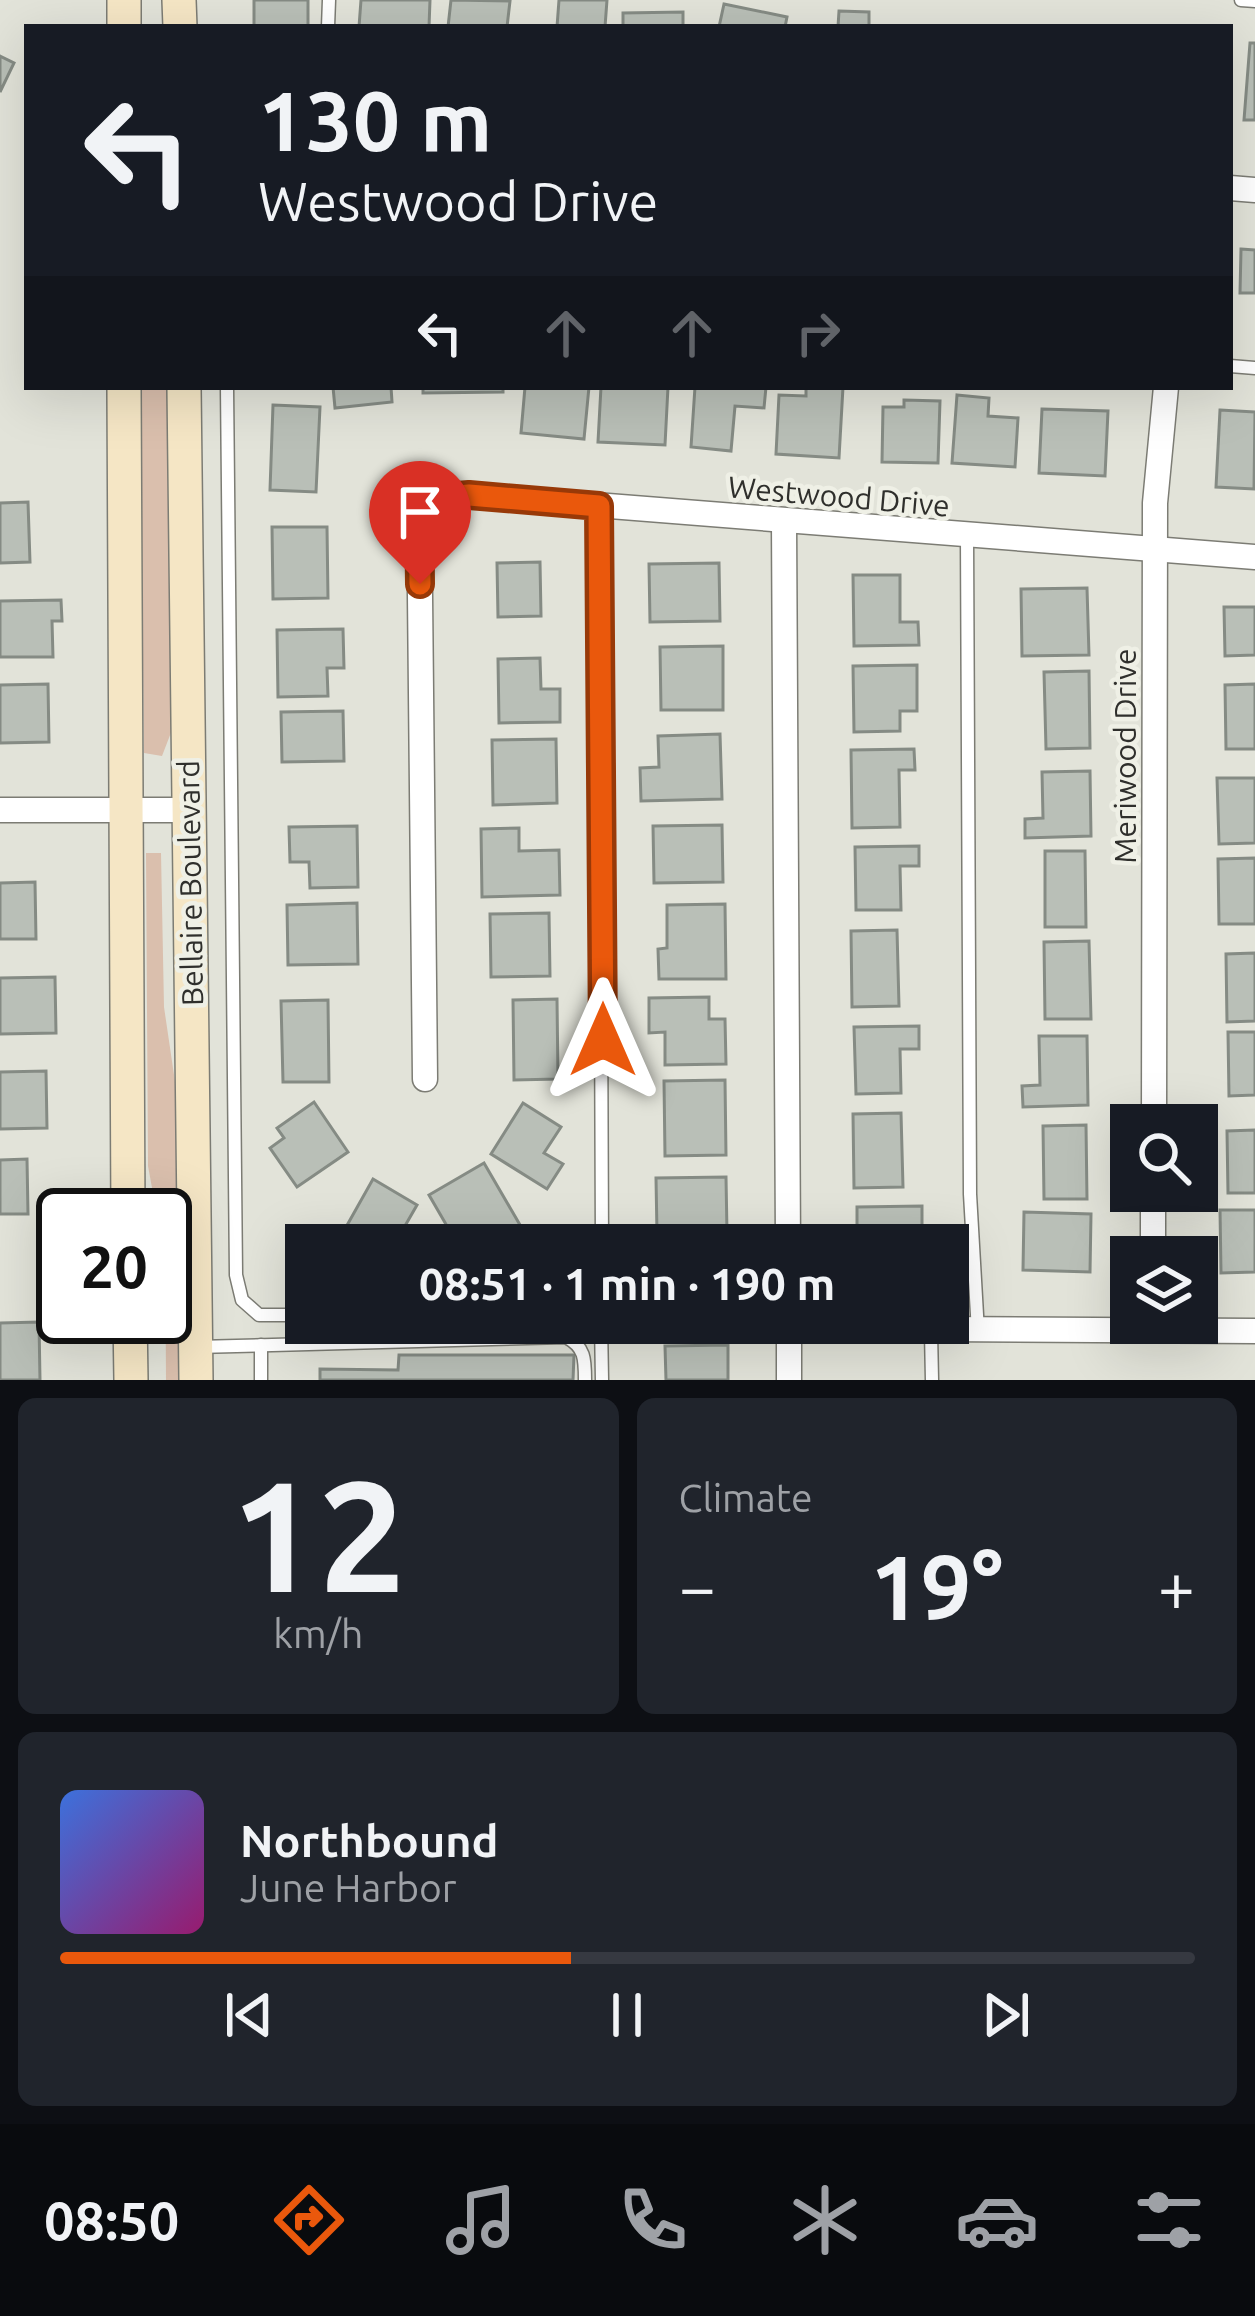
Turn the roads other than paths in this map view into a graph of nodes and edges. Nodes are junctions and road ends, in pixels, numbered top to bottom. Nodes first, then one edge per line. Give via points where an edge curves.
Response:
1 (1241, 0) edge
2 (1255, 1) edge
3 (124, 390) edge
4 (184, 390) edge
5 (227, 390) edge
6 (1166, 390) edge
7 (599, 506) junction
8 (784, 521) junction
9 (968, 537) junction
10 (1155, 549) junction
11 (1255, 557) edge
12 (0, 810) edge
13 (189, 810) junction
14 (123, 811) junction
15 (425, 1079) dead end
16 (1154, 1104) edge
17 (128, 1188) edge
18 (602, 1224) edge
19 (788, 1224) edge
20 (285, 1315) edge
21 (1110, 1329) edge
22 (1218, 1330) edge
23 (1255, 1331) edge
24 (969, 1332) edge
25 (978, 1332) junction
26 (130, 1344) edge
27 (602, 1344) edge
28 (789, 1344) edge
29 (931, 1344) edge
30 (261, 1345) junction
31 (195, 1363) edge
32 (131, 1380) edge
33 (261, 1380) edge
34 (585, 1380) edge
35 (602, 1380) edge
36 (790, 1380) edge
37 (932, 1380) edge

1 - 2 lane
3 - 14 main road
4 - 13 main road, Bellaire Boulevard
5 - 20 lane via 236,1275 242,1300 259,1315
6 - 10 street, Meriwood Drive
7 - 8 street, Westwood Drive
7 - 15 street, Westwood Drive via 419,499
7 - 18 lane
8 - 9 street, Westwood Drive
8 - 19 street
9 - 10 street, Westwood Drive
9 - 25 lane via 970,1195
10 - 11 street, Westwood Drive
10 - 16 street, Meriwood Drive
12 - 14 street
13 - 14 street
13 - 31 main road, Bellaire Boulevard
14 - 17 main road
21 - 25 street
22 - 23 street
24 - 25 street
26 - 32 main road
27 - 35 lane
28 - 36 street
29 - 37 lane
30 - 31 lane
30 - 33 lane
30 - 34 lane via 566,1337 585,1357

